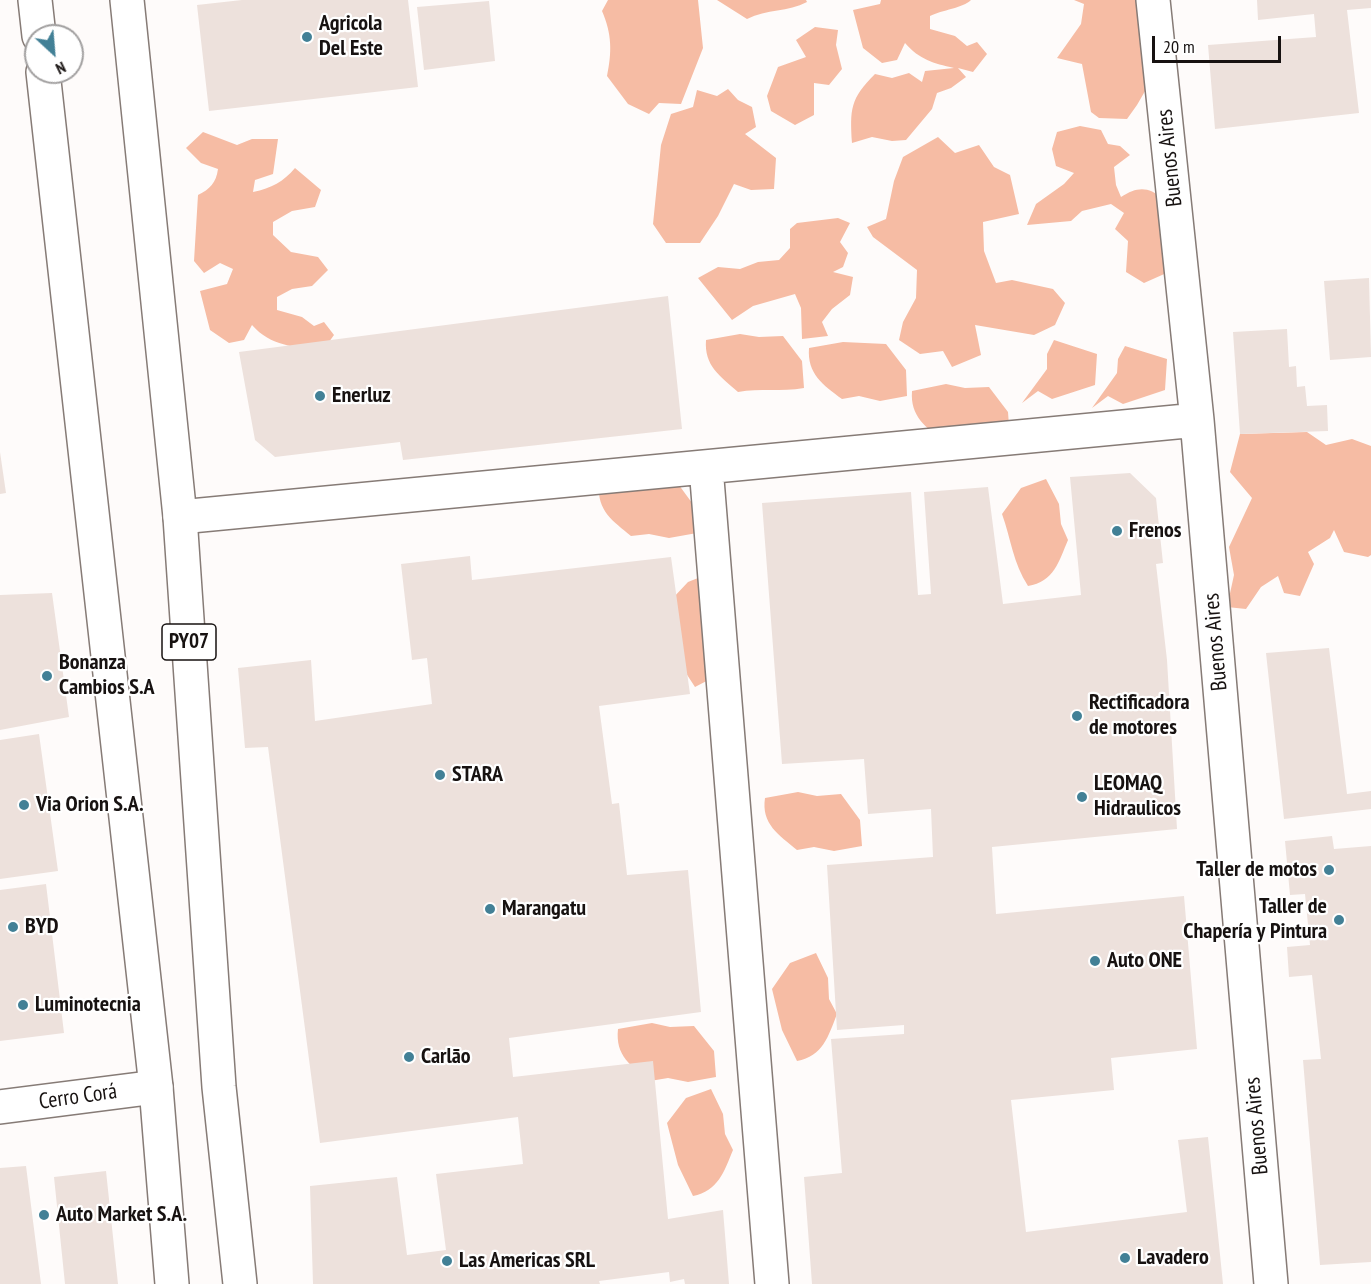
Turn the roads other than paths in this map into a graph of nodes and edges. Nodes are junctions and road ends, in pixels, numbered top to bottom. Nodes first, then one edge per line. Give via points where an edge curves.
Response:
1 (35, 0) edge
2 (127, 0) edge
3 (1153, 0) edge
4 (38, 24) edge
5 (44, 84) edge
6 (1197, 420) junction
7 (706, 467) junction
8 (180, 517) junction
9 (156, 1087) junction
10 (0, 1107) edge
11 (172, 1284) edge
12 (240, 1284) edge
13 (772, 1284) edge
14 (1271, 1284) edge

1 - 4 main road
2 - 8 main road, PY07
3 - 6 main road, Buenos Aires
5 - 9 main road
6 - 7 main road
6 - 14 main road, Buenos Aires
7 - 8 main road
7 - 13 main road
8 - 12 main road, PY07 via 219,1087
9 - 10 main road, Cerro Corá
9 - 11 main road

